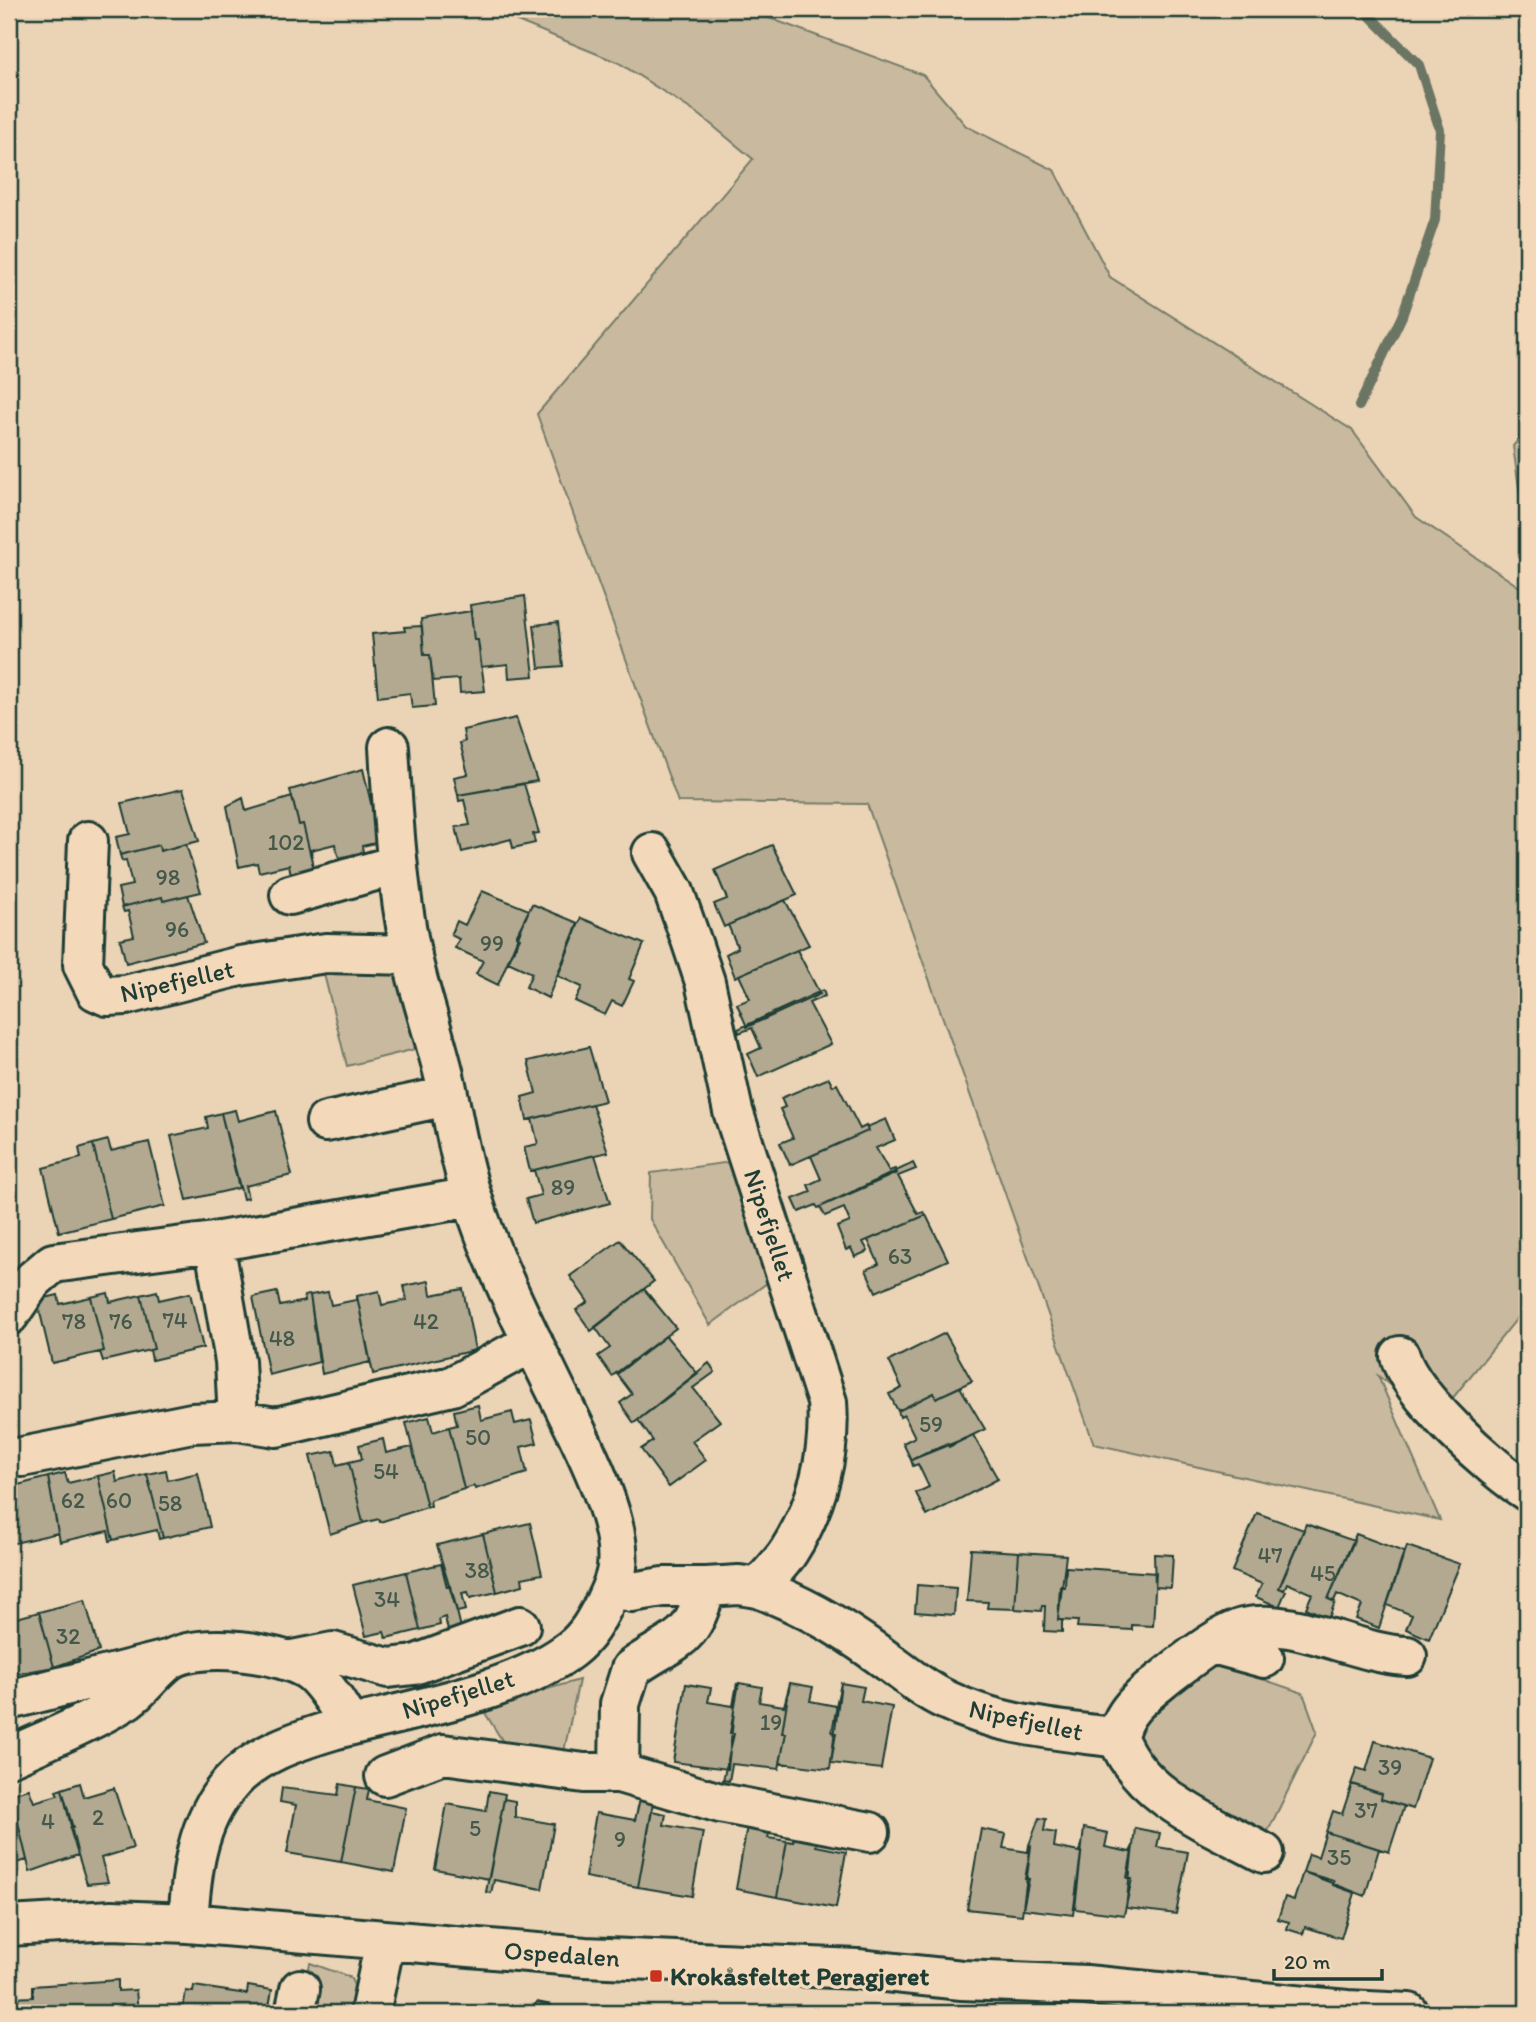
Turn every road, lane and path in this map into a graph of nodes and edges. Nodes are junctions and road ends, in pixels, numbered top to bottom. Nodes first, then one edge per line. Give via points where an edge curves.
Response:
1 (388, 747) dead end
2 (88, 841) dead end
3 (652, 853) dead end
4 (396, 864) junction
5 (290, 895) dead end
6 (412, 955) junction
7 (448, 1096) junction
8 (326, 1122) dead end
9 (472, 1197) junction
10 (214, 1242) junction
11 (9, 1315) edge
12 (533, 1342) junction
13 (1400, 1356) dead end
14 (239, 1421) junction
15 (22, 1457) dead end
16 (1527, 1491) edge
17 (612, 1587) junction
18 (706, 1587) junction
19 (758, 1588) junction
20 (520, 1626) dead end
21 (1213, 1644) junction
22 (1406, 1656) dead end
23 (1264, 1658) dead end
24 (169, 1660) junction
25 (288, 1661) junction
26 (9, 1700) edge
27 (350, 1726) junction
28 (1118, 1738) junction
29 (9, 1757) edge
30 (618, 1773) junction
31 (385, 1776) dead end
32 (870, 1832) dead end
33 (1264, 1853) dead end
34 (188, 1923) junction
35 (9, 1926) edge
36 (385, 1941) junction
37 (370, 2013) edge
38 (1409, 2013) edge

1 - 4 street, Nipefjellet
2 - 6 street, Nipefjellet via 83,965 96,991 107,996 326,953
3 - 19 street, Nipefjellet via 674,892 705,982 733,1111 827,1402 823,1469 800,1531
4 - 5 street
4 - 6 street, Nipefjellet
6 - 7 street, Nipefjellet
7 - 8 street
7 - 9 street, Nipefjellet
9 - 10 street
9 - 12 street, Nipefjellet via 489,1248
10 - 11 street via 52,1263 33,1280
10 - 14 street via 235,1361
12 - 14 street via 452,1386 276,1427
12 - 17 street, Nipefjellet via 591,1464 608,1511 617,1549
13 - 16 street via 1403,1370 1422,1395 1466,1441
14 - 15 street via 151,1429
17 - 18 street, Nipefjellet via 632,1592
17 - 27 street, Nipefjellet via 584,1637 555,1659 483,1689
18 - 19 street, Nipefjellet
18 - 30 street via 695,1624 680,1639 631,1669 620,1704
19 - 28 street, Nipefjellet via 828,1619 915,1681 967,1710 1032,1727
20 - 25 street, Nipefjellet via 414,1665 388,1668 333,1652
21 - 22 street, Nipefjellet via 1242,1628 1275,1627 1380,1655
21 - 23 street
21 - 28 street, Nipefjellet via 1149,1691 1120,1723
24 - 25 street, Nipefjellet via 217,1650
24 - 26 street, Nipefjellet
24 - 29 street via 124,1702
25 - 27 street, Nipefjellet via 323,1684
27 - 34 street, Nipefjellet via 284,1747 259,1759 230,1783 207,1818 200,1841
28 - 33 street, Nipefjellet via 1125,1759 1162,1793
30 - 31 street, Nipefjellet via 584,1773 443,1754
30 - 32 street, Nipefjellet via 720,1803
34 - 35 street, Ospedalen via 112,1920
34 - 36 street, Ospedalen
36 - 37 street
36 - 38 street, Ospedalen via 585,1957 1086,1984

